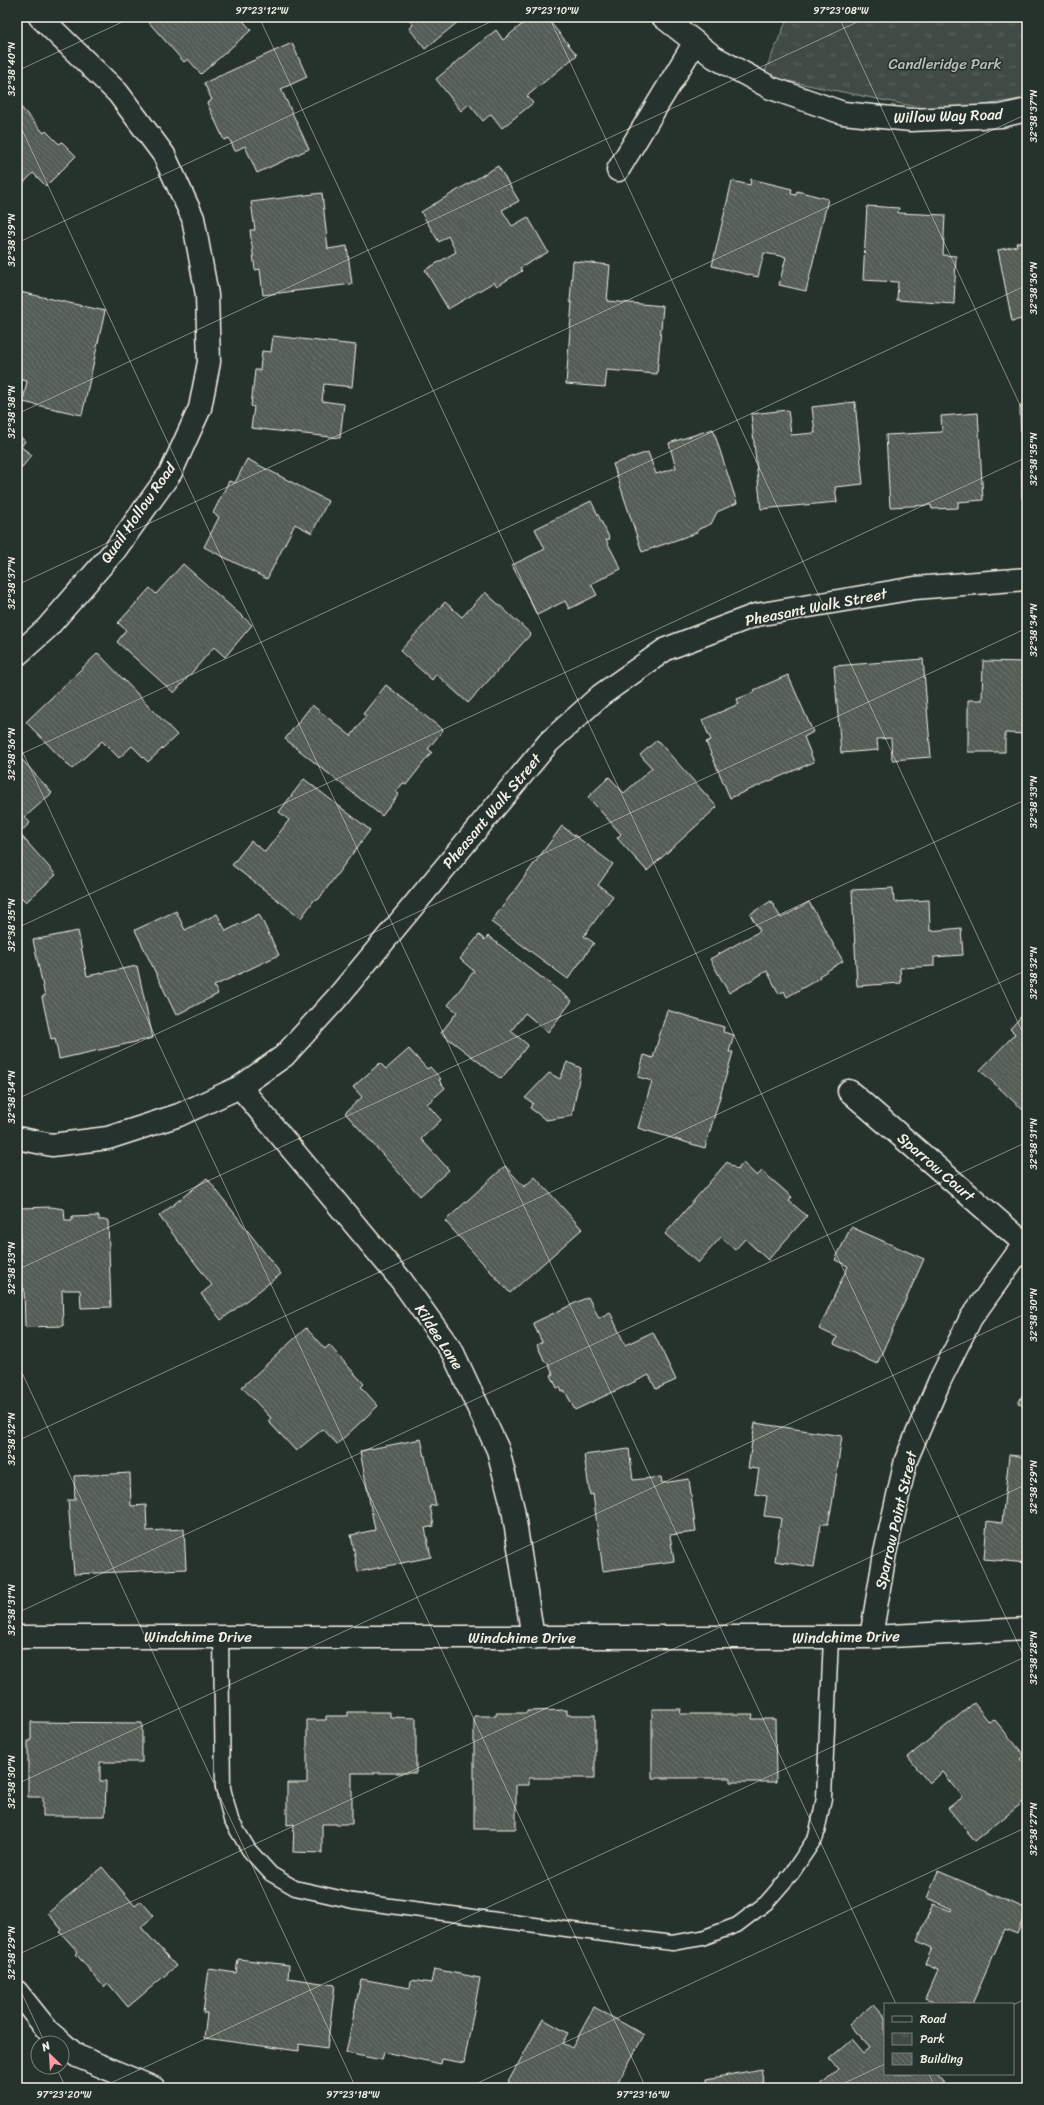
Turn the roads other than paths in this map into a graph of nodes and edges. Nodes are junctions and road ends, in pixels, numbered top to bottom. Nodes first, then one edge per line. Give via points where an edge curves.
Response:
1 (40, 17) edge
2 (663, 17) edge
3 (695, 42) junction
4 (1027, 110) edge
5 (618, 170) dead end
6 (1027, 579) edge
7 (17, 655) edge
8 (240, 1087) junction
9 (849, 1091) dead end
10 (17, 1138) edge
11 (1025, 1242) edge
12 (1027, 1629) edge
13 (17, 1637) edge
14 (221, 1637) junction
15 (533, 1638) junction
16 (831, 1638) junction
17 (872, 1638) junction
18 (20, 2003) edge
19 (53, 2035) edge
20 (70, 2050) edge
21 (154, 2088) edge

1 - 7 street, Quail Hollow Road via 118,93 164,155 193,218 207,295 209,362 200,408 171,472 115,550 47,628
2 - 3 street, Willow Way Road
3 - 4 street, Willow Way Road via 714,57 772,88 842,113 911,120 1001,116
3 - 5 street
6 - 8 street, Pheasant Walk Street via 915,588 756,616 666,649 601,695 549,742 336,999 284,1056
8 - 10 street, Pheasant Walk Street via 179,1115 108,1138 52,1145
8 - 15 street, Kildee Lane via 401,1280 453,1354 498,1450 513,1509
9 - 11 street, Sparrow Court
11 - 17 street, Sparrow Point Street via 972,1318 940,1380 906,1460 885,1553
12 - 17 street, Windchime Drive
13 - 14 street, Windchime Drive
14 - 15 street, Windchime Drive
14 - 16 lane via 223,1788 235,1826 249,1850 271,1874 295,1888 353,1901 672,1943 702,1938 737,1924 766,1903 792,1873 816,1837 824,1798
15 - 16 street, Windchime Drive
16 - 17 street, Windchime Drive
18 - 19 street
20 - 21 street via 77,2056

